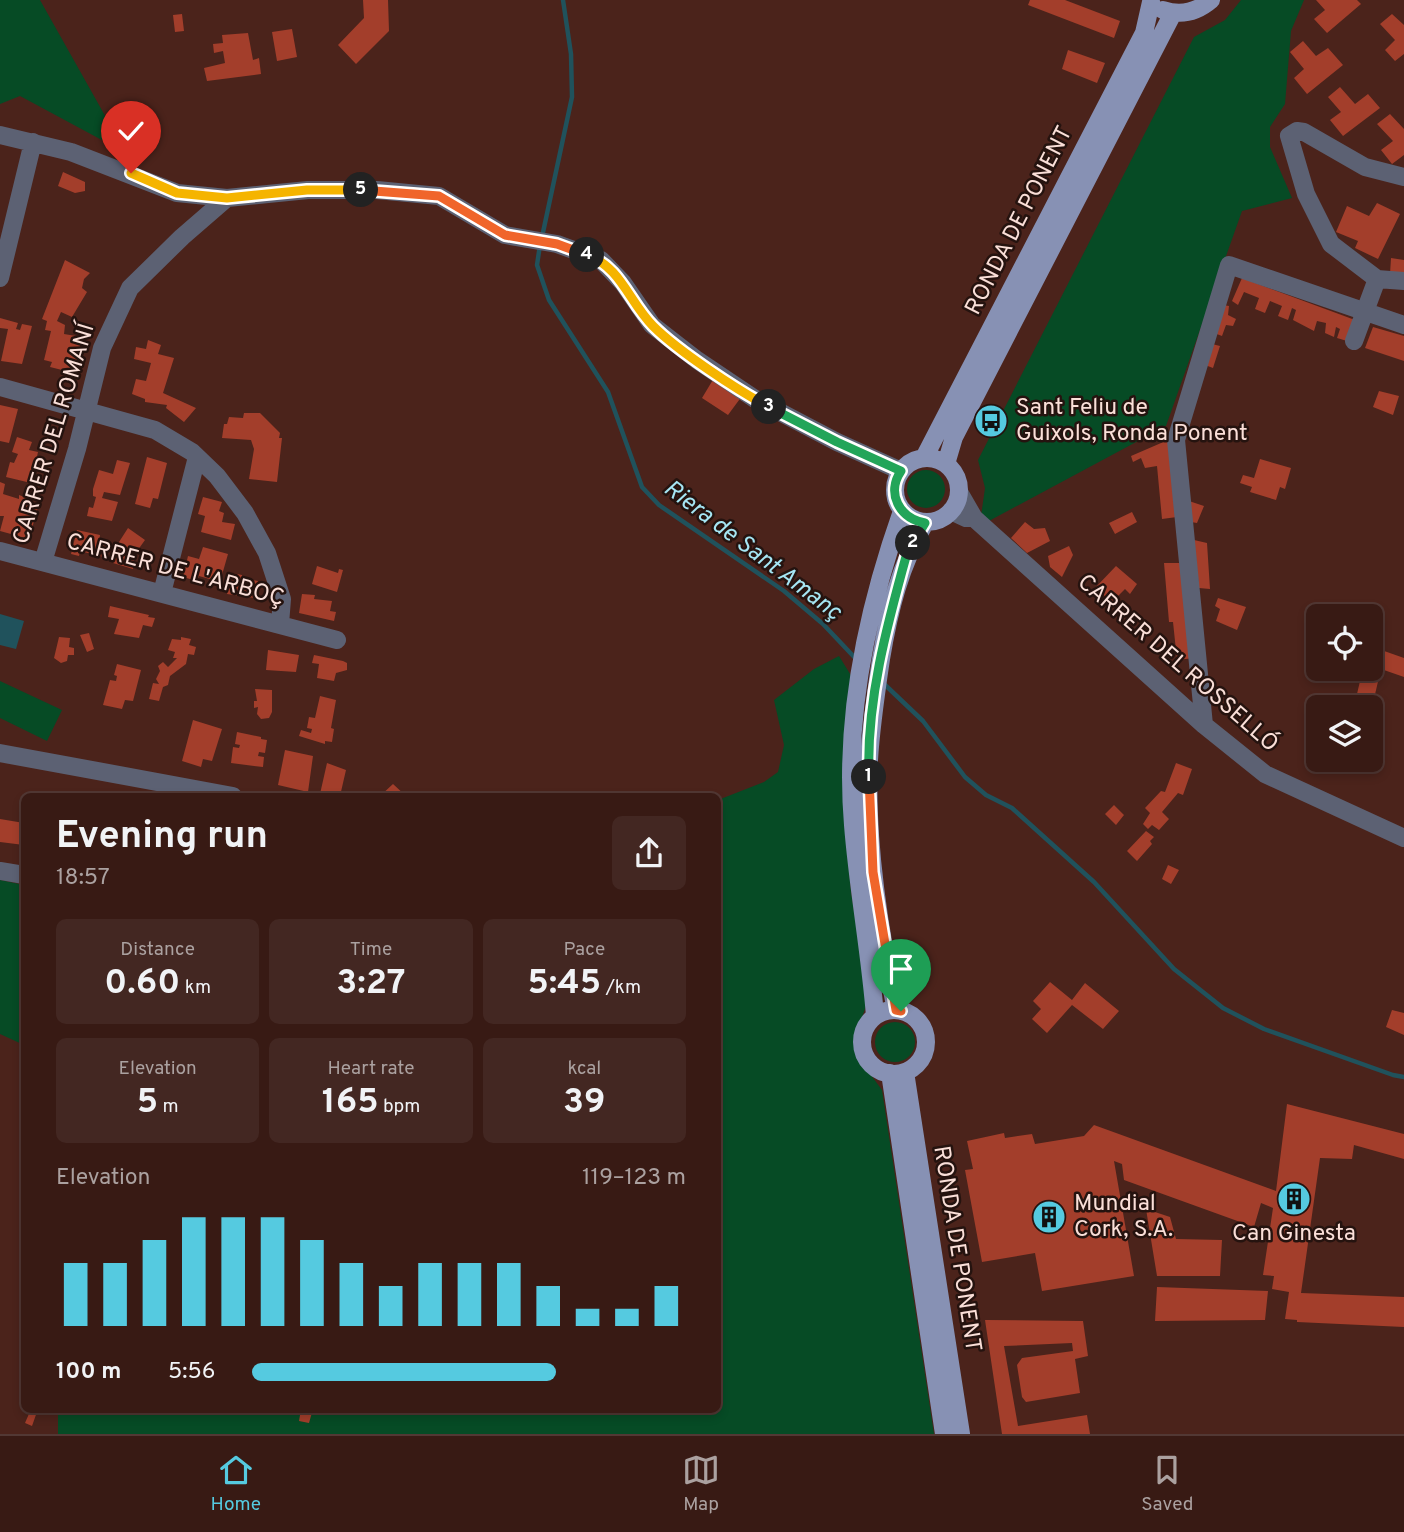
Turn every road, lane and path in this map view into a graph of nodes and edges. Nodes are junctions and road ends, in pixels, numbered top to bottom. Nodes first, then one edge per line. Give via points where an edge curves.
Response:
1 (1211, 0) edge
2 (1150, 1) edge
3 (1173, 13) junction
4 (0, 135) edge
5 (33, 142) junction
6 (1404, 177) edge
7 (227, 198) junction
8 (6, 224) edge
9 (0, 278) edge
10 (1377, 279) junction
11 (1404, 281) edge
12 (1364, 312) junction
13 (1404, 326) edge
14 (1354, 341) dead end
15 (0, 387) edge
16 (87, 410) junction
17 (197, 457) junction
18 (924, 458) junction
19 (946, 464) junction
20 (901, 471) junction
21 (959, 492) junction
22 (902, 511) junction
23 (951, 511) junction
24 (974, 518) junction
25 (925, 523) junction
26 (0, 551) edge
27 (43, 562) junction
28 (162, 593) junction
29 (280, 624) junction
30 (337, 640) dead end
31 (1204, 725) junction
32 (0, 753) edge
33 (217, 793) edge
34 (1404, 838) edge
35 (0, 871) edge
36 (21, 874) edge
37 (896, 1010) junction
38 (875, 1016) junction
39 (897, 1072) junction
40 (943, 1434) edge
41 (961, 1434) edge

1 - 3 main road via 1192,11
2 - 3 main road, RONDA DE PONENT
2 - 18 main road, RONDA DE PONENT via 1144,33
3 - 19 main road via 954,437
4 - 5 street
5 - 7 street via 177,193
5 - 8 street
6 - 10 street via 1365,167 1304,132 1293,133 1289,141 1306,194 1331,244
7 - 16 street, CARRER DEL ROMANÍ via 130,288 102,348
7 - 20 street via 307,190 439,196 505,235 557,244 601,260 652,325 697,360 755,399
8 - 9 street
10 - 11 street
10 - 12 street
12 - 13 street
12 - 14 street
12 - 31 street via 1229,265 1176,440
15 - 16 street
16 - 17 street via 155,430
16 - 27 street, CARRER DEL ROMANÍ
17 - 28 street
17 - 29 street via 245,513 267,553 282,599
18 - 19 main road
18 - 20 main road
19 - 21 main road via 956,477
20 - 22 main road via 894,491
21 - 23 main road
21 - 24 street, CARRER DEL ROSSELLÓ
22 - 25 main road
22 - 38 main road via 870,613 853,728 852,824
23 - 24 street, CARRER DEL ROSSELLÓ
23 - 25 main road
24 - 31 street, CARRER DEL ROSSELLÓ
25 - 37 main road via 907,553 888,621 872,714 869,764 873,872
26 - 27 street, CARRER DE L'ARBOÇ
27 - 28 street, CARRER DE L'ARBOÇ
28 - 29 street, CARRER DE L'ARBOÇ
29 - 30 street, CARRER DE L'ARBOÇ
31 - 34 street, CARRER DEL ROSSELLÓ via 1265,774
32 - 33 street
35 - 36 street
37 - 38 main road
37 - 39 main road via 916,1018 926,1037 922,1058
38 - 39 main road via 863,1033 863,1049 875,1067
39 - 40 main road
39 - 41 main road, RONDA DE PONENT

